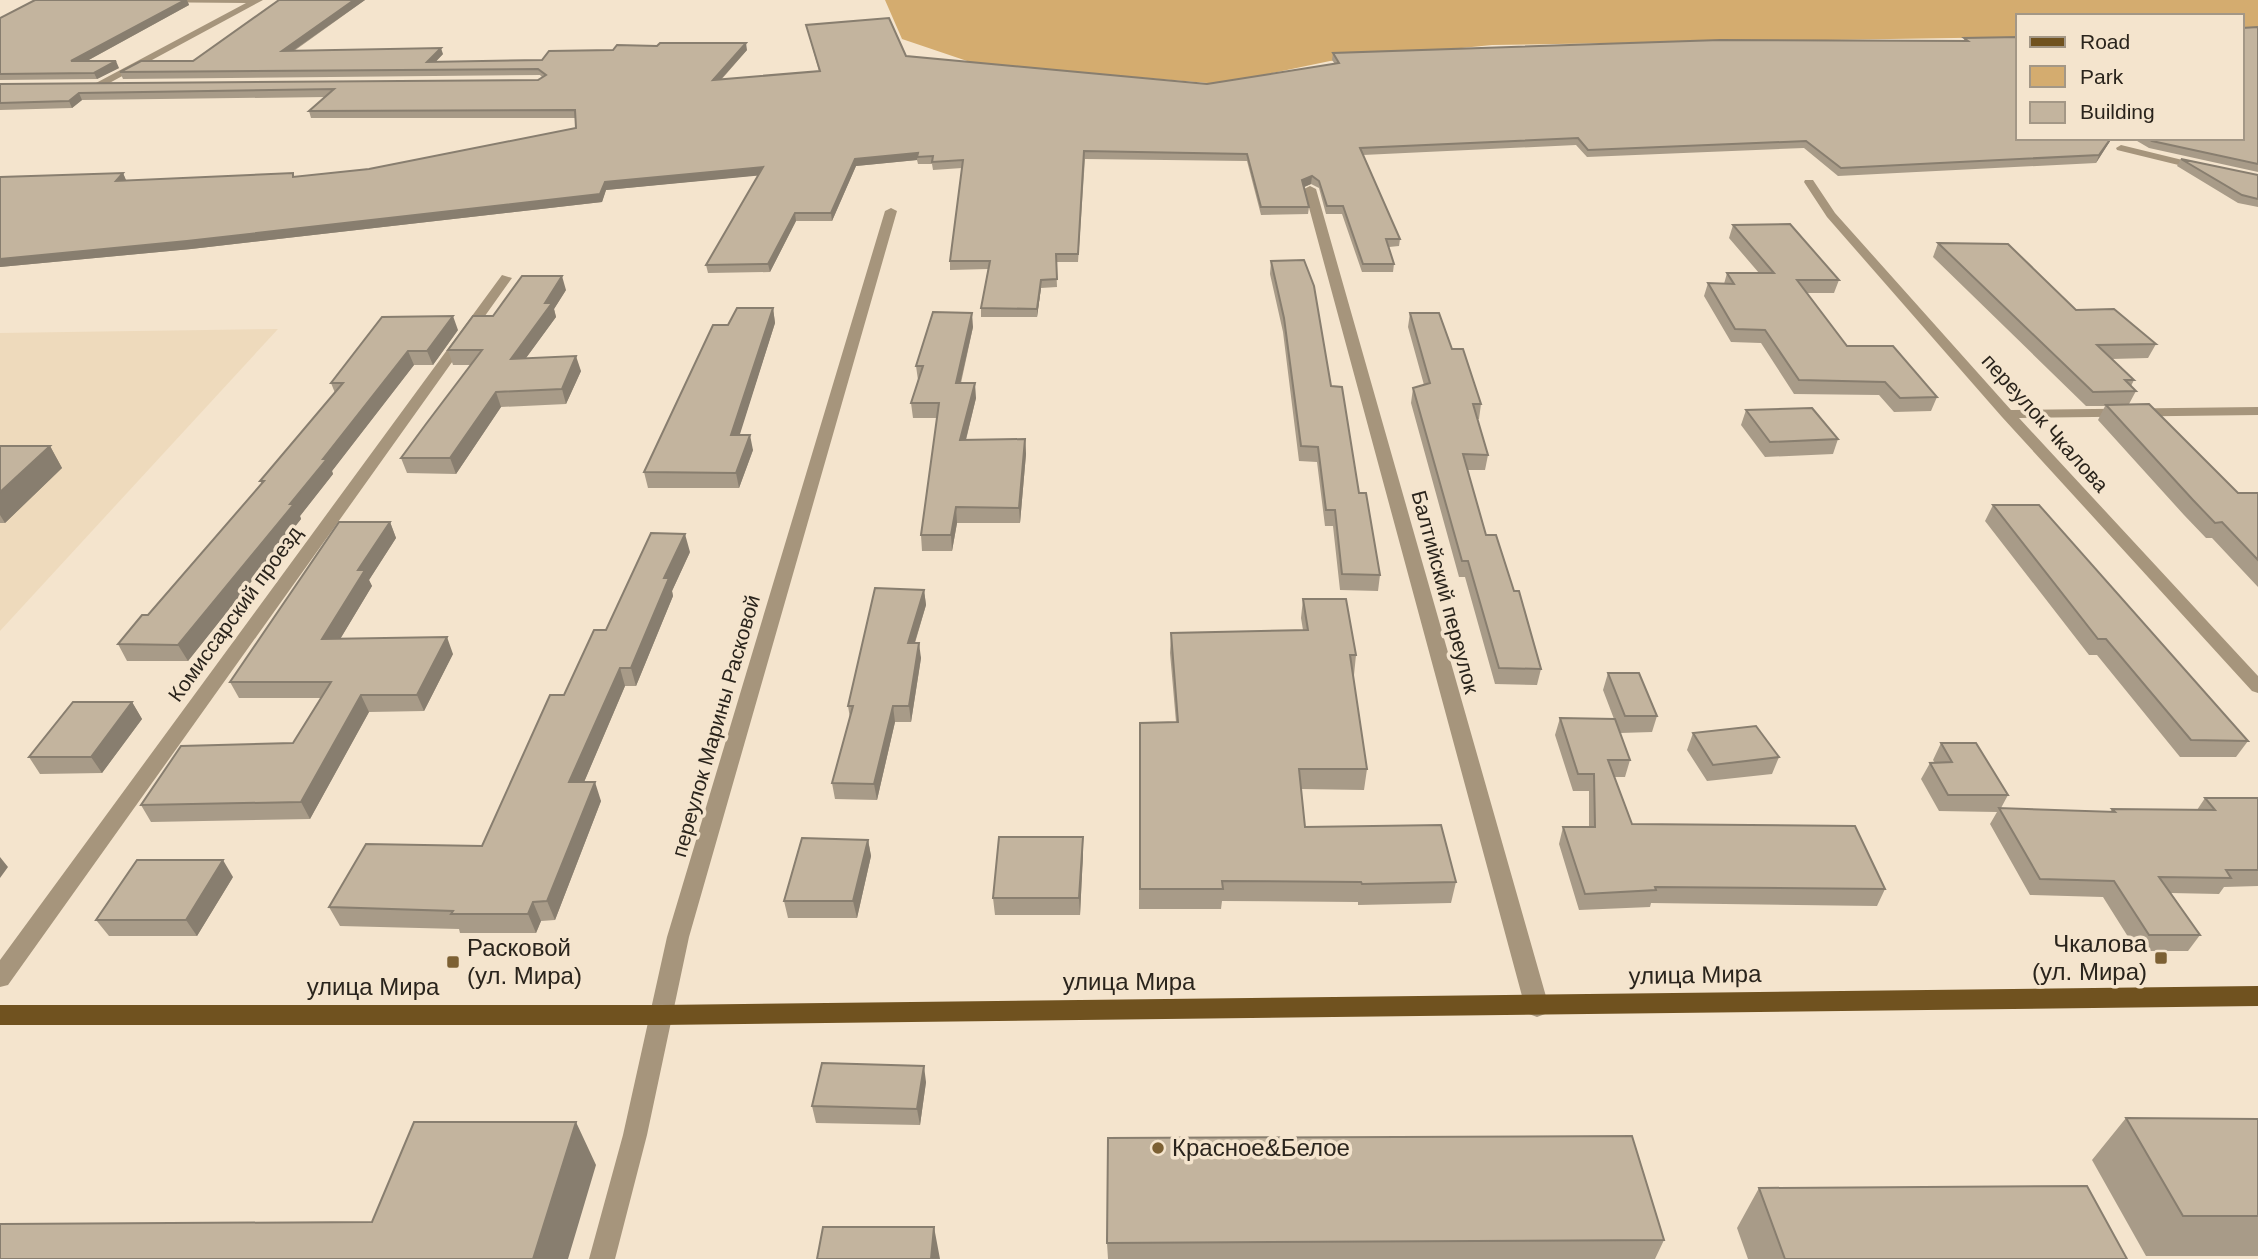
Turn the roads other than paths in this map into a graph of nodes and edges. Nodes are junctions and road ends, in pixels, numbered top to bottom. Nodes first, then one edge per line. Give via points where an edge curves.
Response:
1 (132, 0) edge
2 (259, 0) edge
3 (86, 85) edge
4 (99, 85) junction
5 (126, 85) edge
6 (2121, 148) dead end
7 (2211, 169) edge
8 (1809, 182) dead end
9 (1310, 188) edge
10 (891, 211) dead end
11 (506, 278) dead end
12 (2258, 411) edge
13 (2007, 414) junction
14 (2258, 687) edge
15 (0, 978) edge
16 (2258, 996) edge
17 (1536, 1007) junction
18 (0, 1015) edge
19 (662, 1015) junction
20 (602, 1259) edge

1 - 2 street
2 - 4 street
3 - 4 street
4 - 5 street
6 - 7 street
8 - 13 street, переулок Чкалова via 1831,215
9 - 17 street, Балтийский переулок
10 - 19 street, переулок Марины Расковой via 678,937
11 - 15 street, Комиссарский проезд
12 - 13 street
13 - 14 street, переулок Чкалова
16 - 17 main road, улица Мира
17 - 19 main road, улица Мира
18 - 19 main road, улица Мира
19 - 20 street, переулок Марины Расковой

